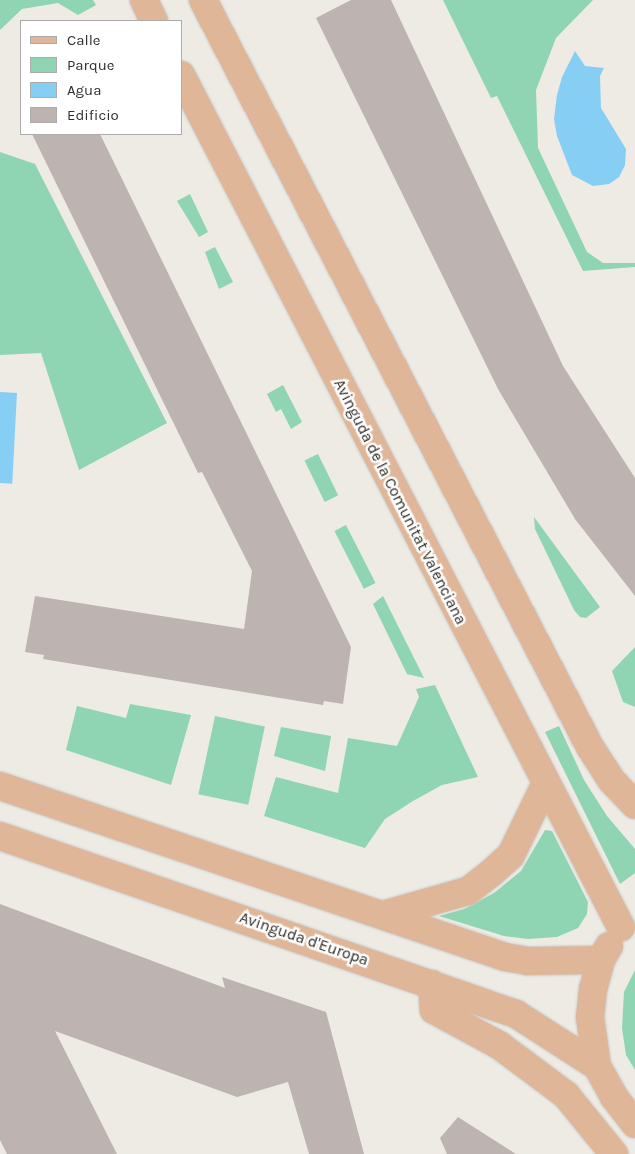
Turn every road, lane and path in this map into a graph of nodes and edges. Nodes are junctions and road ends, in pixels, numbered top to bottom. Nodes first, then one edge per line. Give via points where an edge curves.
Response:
1 (144, 0) edge
2 (203, 0) edge
3 (154, 20) edge
4 (182, 77) edge
5 (545, 784) junction
6 (0, 786) edge
7 (635, 805) edge
8 (0, 836) edge
9 (383, 916) junction
10 (628, 920) edge
11 (601, 960) junction
12 (432, 984) junction
13 (597, 1066) junction
14 (635, 1124) edge
15 (614, 1154) edge

1 - 3 main road
2 - 7 main road via 586,739 612,781
4 - 5 main road, Avinguda de la Comunitat Valenciana
5 - 9 main road via 511,855 490,874 468,891
5 - 10 main road, Avinguda de la Comunitat Valenciana
6 - 9 main road
8 - 12 main road, Avinguda d'Europa
9 - 11 main road via 505,957 534,961
10 - 11 main road
11 - 13 main road via 590,1017
12 - 13 main road, Avinguda d'Europa via 516,1014
12 - 15 main road via 434,1010 499,1045 566,1095
13 - 14 main road via 614,1097

